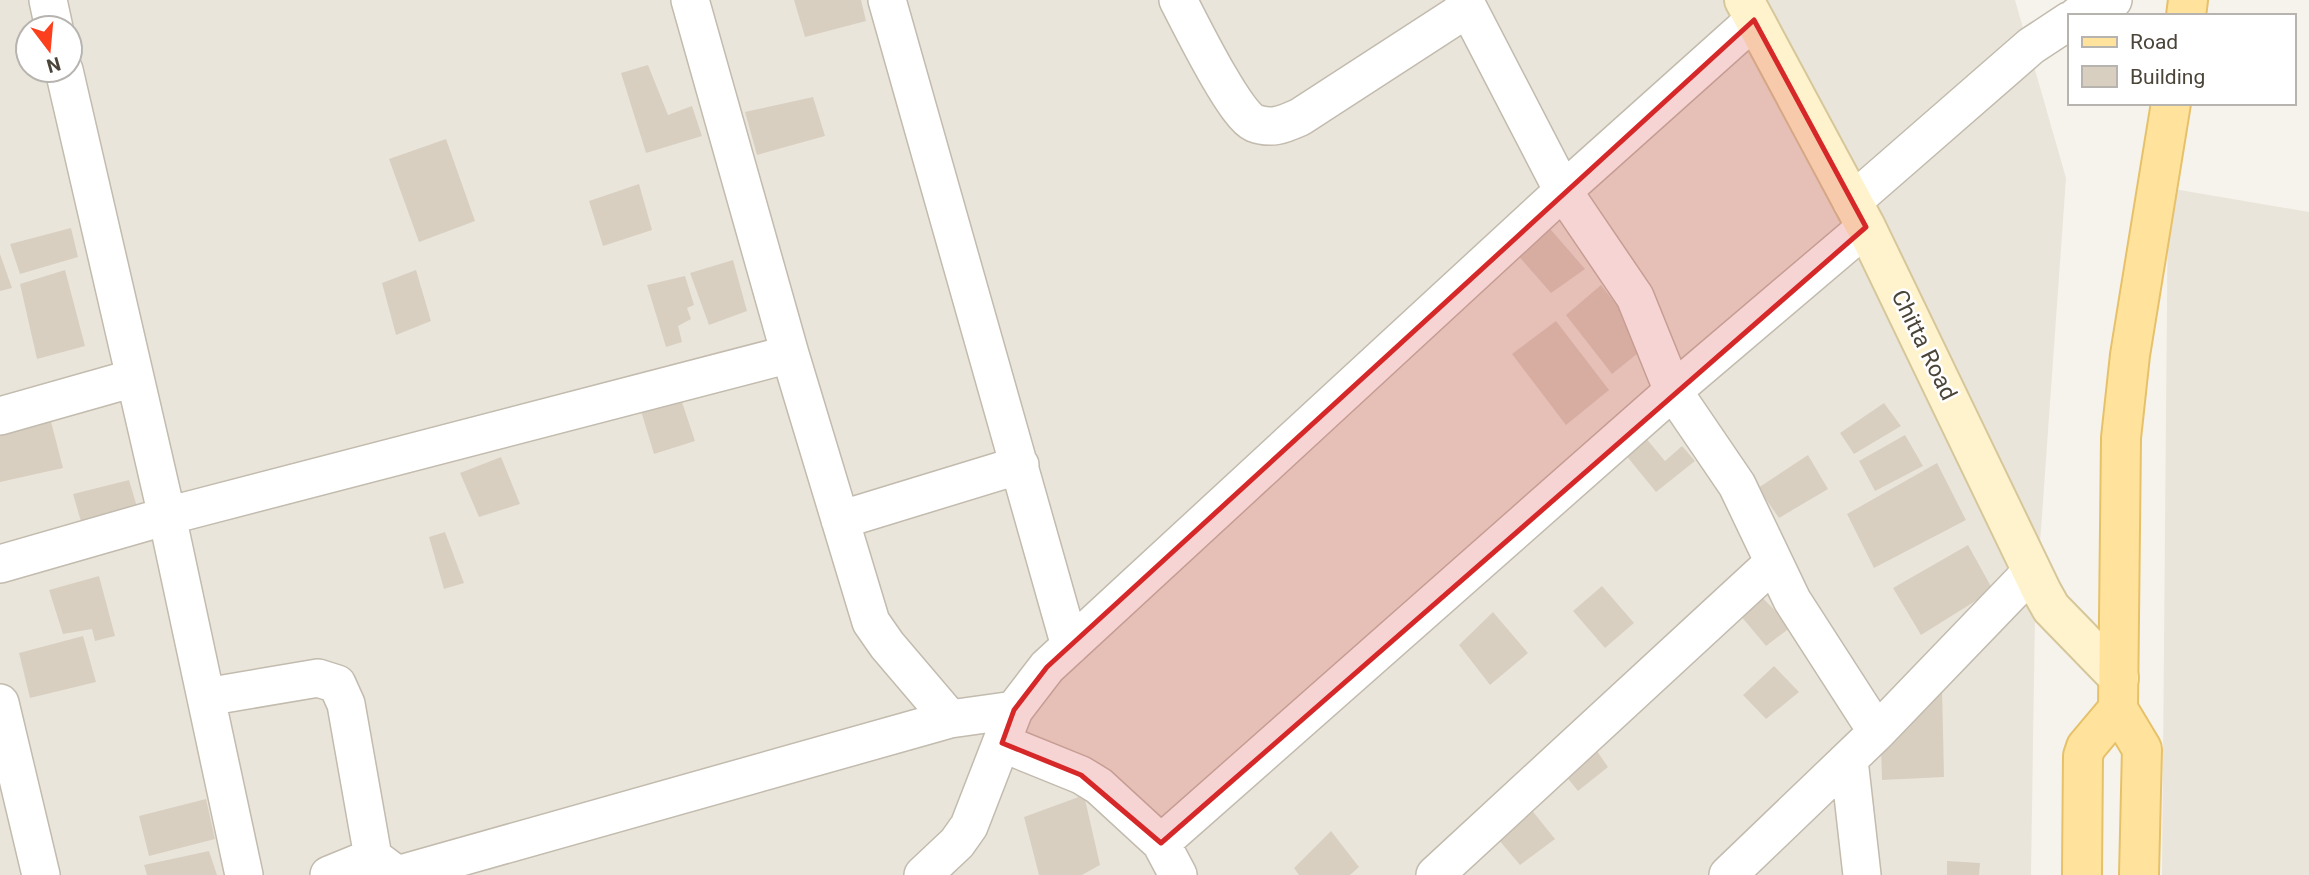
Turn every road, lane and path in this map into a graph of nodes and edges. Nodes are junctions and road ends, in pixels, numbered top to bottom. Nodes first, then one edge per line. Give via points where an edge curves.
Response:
1 (690, 0) edge
2 (887, 0) edge
3 (1178, 0) edge
4 (2113, 0) edge
5 (1466, 4) edge
6 (1749, 10) edge
7 (2080, 14) edge
8 (2068, 22) edge
9 (67, 84) edge
10 (2171, 105) edge
11 (1563, 191) junction
12 (1859, 214) junction
13 (790, 354) junction
14 (134, 378) junction
15 (1673, 391) junction
16 (0, 416) edge
17 (1020, 465) junction
18 (167, 516) junction
19 (840, 520) junction
20 (0, 564) edge
21 (1772, 564) junction
22 (2032, 571) junction
23 (1070, 646) junction
24 (2118, 694) junction
25 (206, 698) junction
26 (0, 703) edge
27 (950, 719) junction
28 (1008, 726) junction
29 (1877, 732) junction
30 (1849, 760) junction
31 (1161, 843) junction
32 (470, 865) edge
33 (389, 869) edge
34 (41, 875) edge
35 (244, 875) edge
36 (329, 875) edge
37 (923, 875) edge
38 (1178, 875) edge
39 (1435, 875) edge
40 (1728, 875) edge
41 (1862, 875) edge
42 (2082, 875) edge
43 (2139, 875) edge

1 - 13 street
2 - 17 street
3 - 5 street via 1236,104 1252,123 1276,127 1300,117
4 - 7 street via 2097,3
5 - 11 street
6 - 11 street
6 - 12 street, Chitta Road
8 - 12 street via 2031,46
9 - 14 street
10 - 24 main road via 2121,439
11 - 15 street via 1635,297
11 - 23 street
12 - 15 street
12 - 22 street, Chitta Road
13 - 18 street
13 - 19 street
14 - 16 street
14 - 18 street
15 - 21 street via 1737,485
15 - 31 street
17 - 19 street
17 - 23 street
18 - 20 street
18 - 25 street
19 - 27 street via 871,622
21 - 29 street
21 - 39 street
22 - 24 street, Chitta Road via 2051,608
22 - 29 street
23 - 28 street via 1027,690
24 - 42 main road via 2083,756
24 - 43 main road via 2142,749
25 - 33 street via 318,678 337,684
25 - 35 street
26 - 34 street
27 - 28 street
27 - 32 street
28 - 31 street via 1099,786
28 - 37 street via 969,826
29 - 30 street
30 - 40 street
30 - 41 street
31 - 38 street
32 - 33 street
33 - 36 street

